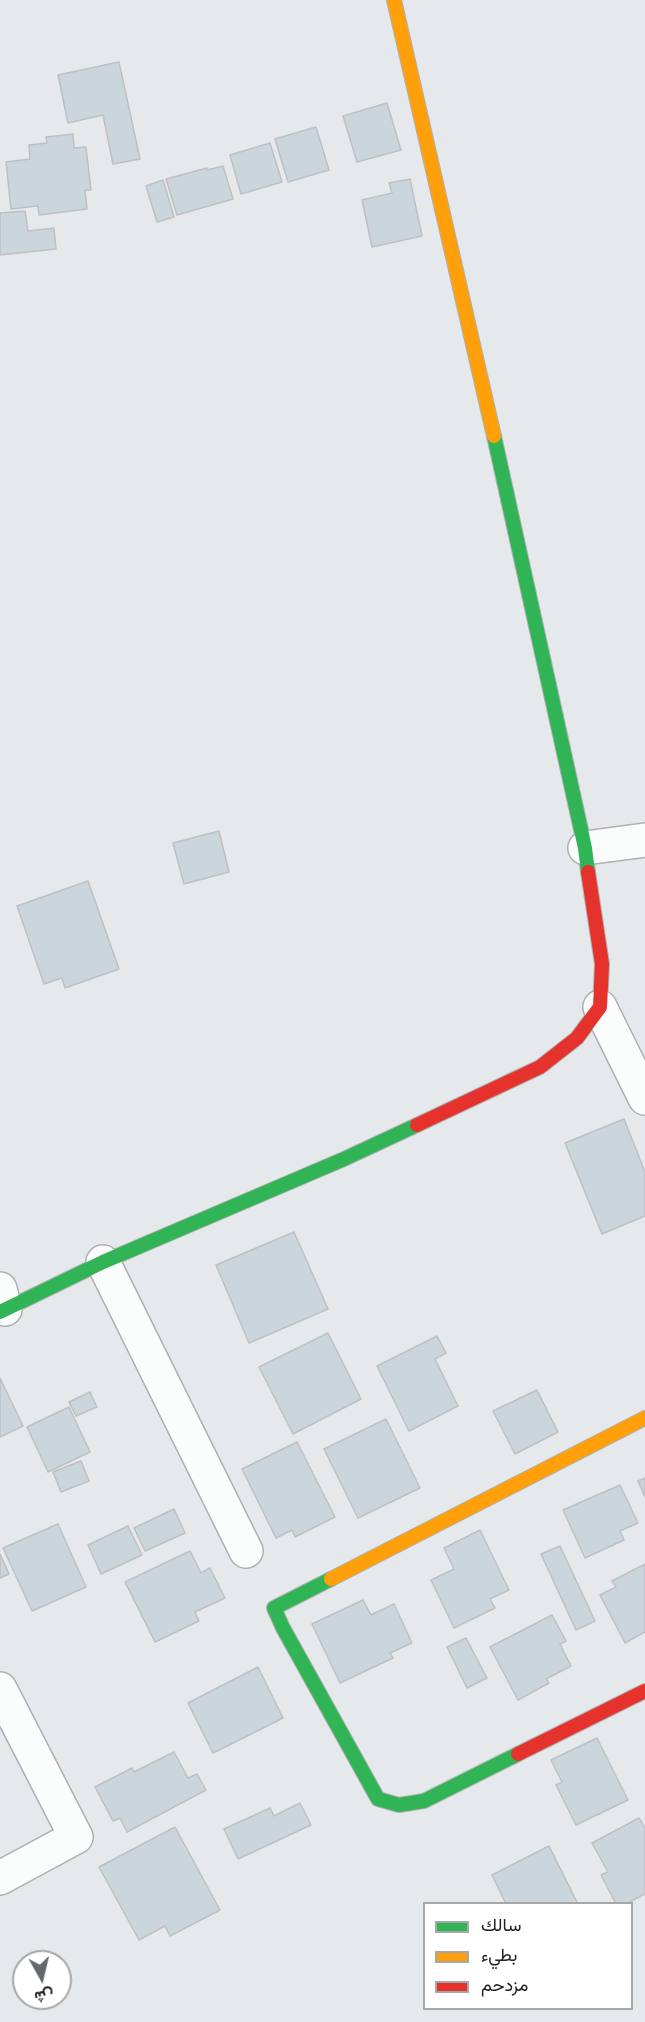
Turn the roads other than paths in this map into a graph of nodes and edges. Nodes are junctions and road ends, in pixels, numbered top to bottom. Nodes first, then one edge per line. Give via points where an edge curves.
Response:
1 (394, 0) edge
2 (645, 840) edge
3 (585, 848) junction
4 (600, 1008) junction
5 (645, 1098) edge
6 (103, 1262) junction
7 (2, 1303) edge
8 (645, 1418) edge
9 (246, 1551) dead end
10 (0, 1689) edge
11 (645, 1691) edge
12 (0, 1878) edge

1 - 3 street
2 - 3 street
3 - 4 street via 602,964
4 - 5 street
4 - 6 street via 577,1038 540,1067 344,1159
6 - 7 street
6 - 9 street
8 - 11 street via 274,1608 378,1799 399,1805 424,1801
10 - 12 street via 76,1837

